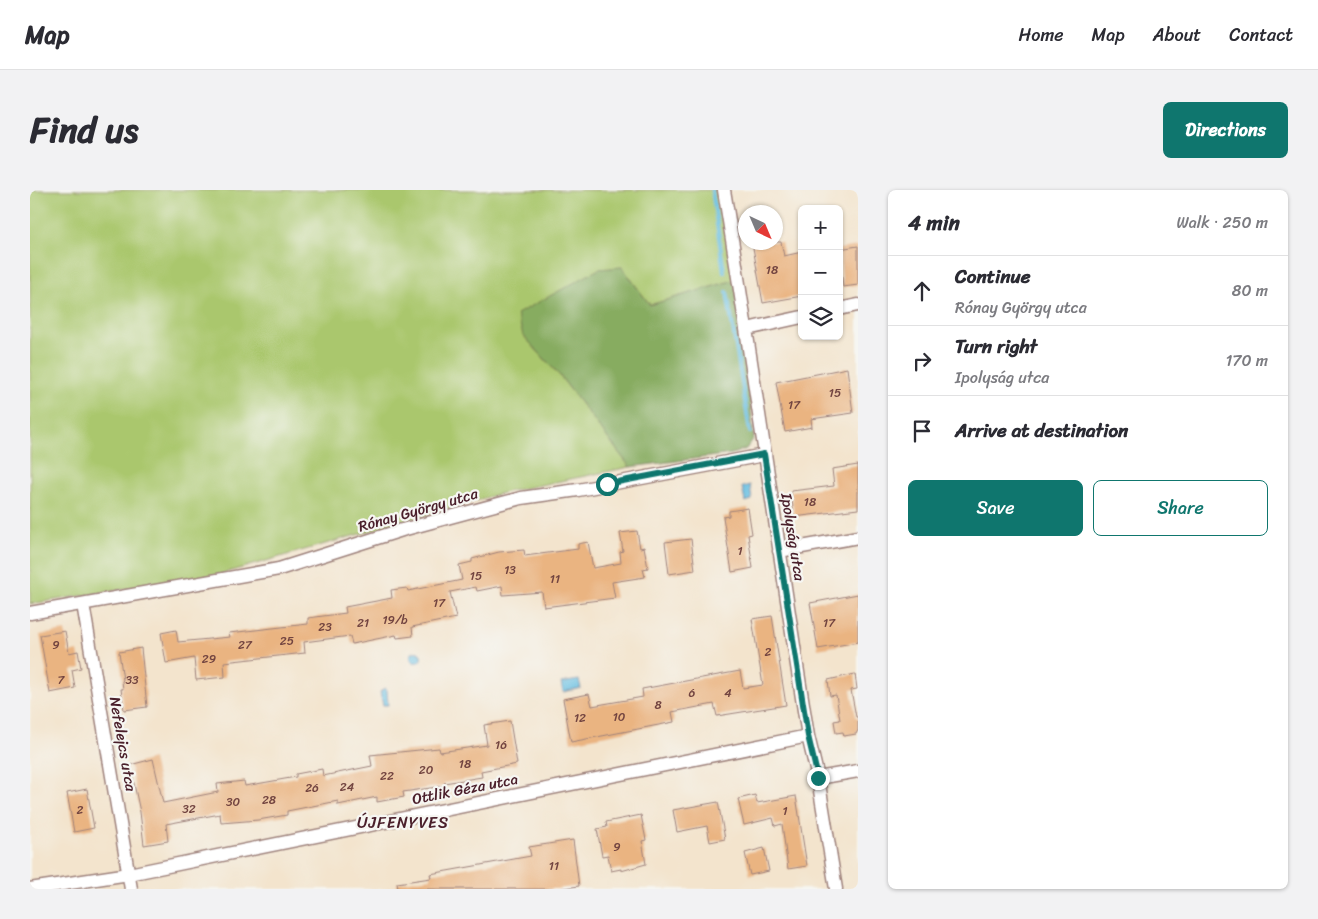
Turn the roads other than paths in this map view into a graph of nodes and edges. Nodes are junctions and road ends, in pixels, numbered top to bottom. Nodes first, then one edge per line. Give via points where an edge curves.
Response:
1 (724, 190) edge
2 (858, 304) edge
3 (843, 308) edge
4 (798, 318) edge
5 (748, 329) junction
6 (764, 454) junction
7 (858, 537) edge
8 (779, 551) junction
9 (83, 604) junction
10 (30, 613) edge
11 (808, 736) junction
12 (858, 771) edge
13 (818, 778) junction
14 (129, 874) junction
15 (30, 889) edge
16 (131, 889) edge
17 (836, 889) edge

1 - 5 street, Ipolyság utca
2 - 3 street
4 - 5 street
5 - 6 street, Ipolyság utca
6 - 8 street, Ipolyság utca
6 - 9 street, Rónay György utca via 522,498 402,530 279,569
7 - 8 street
8 - 11 street, Ipolyság utca
9 - 10 street, Rónay György utca
9 - 14 street, Nefelejcs utca
11 - 13 street, Ipolyság utca
11 - 14 street, Ottlik Géza utca
12 - 13 street
13 - 17 street, Ipolyság utca
14 - 15 street, Ottlik Géza utca
14 - 16 street, Nefelejcs utca

